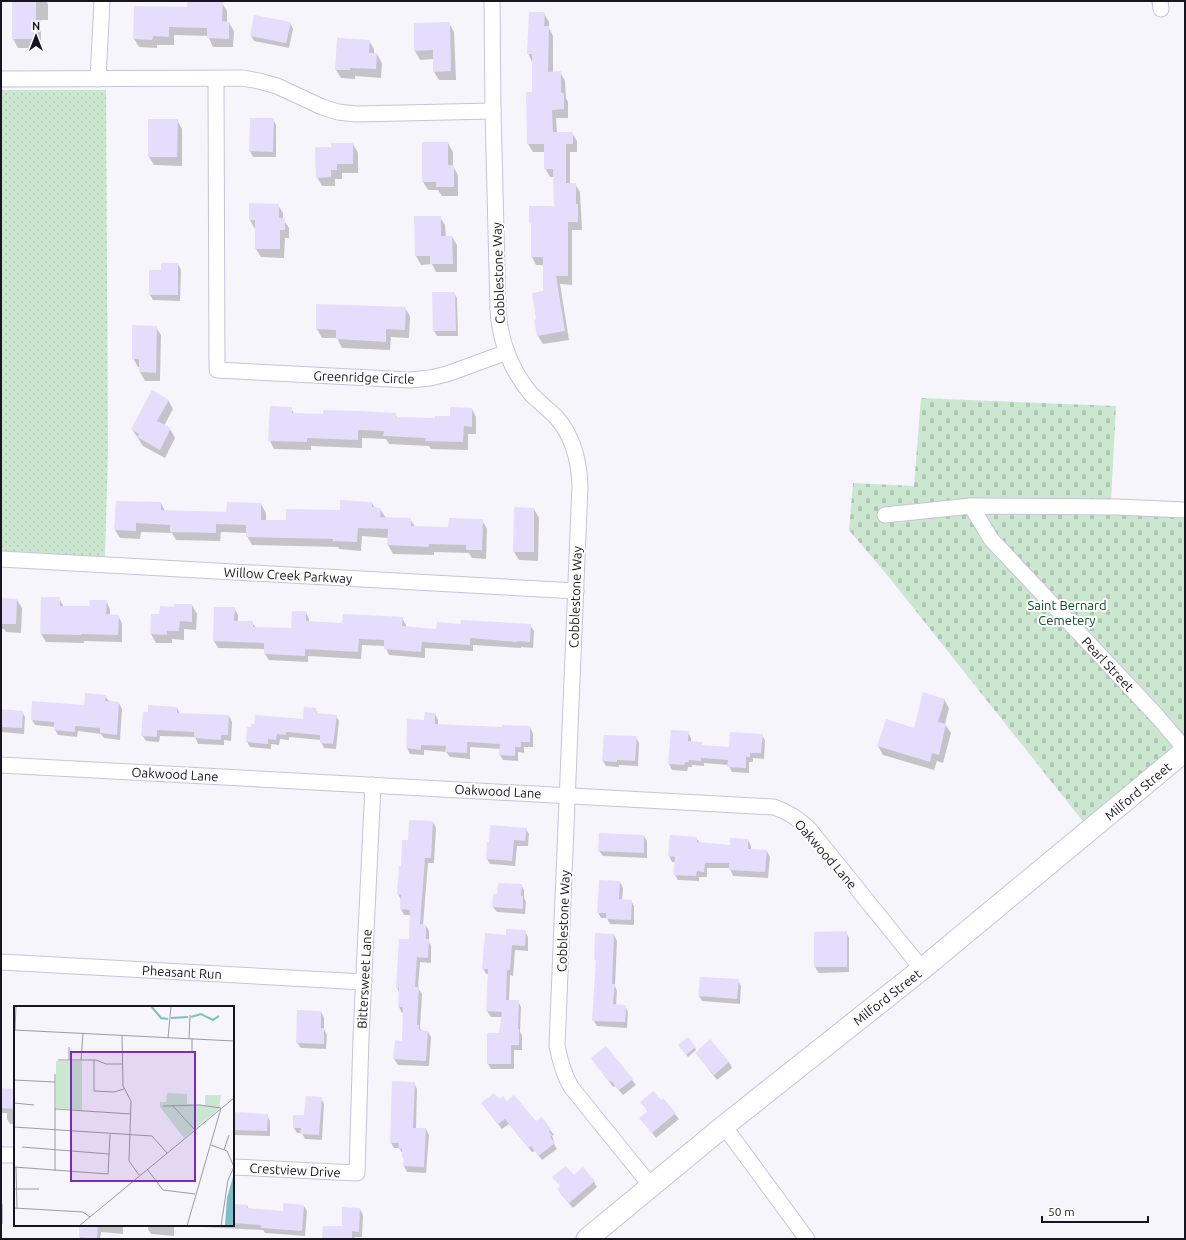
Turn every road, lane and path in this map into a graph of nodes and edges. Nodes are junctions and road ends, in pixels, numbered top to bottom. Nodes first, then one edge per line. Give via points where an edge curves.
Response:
1 (102, 1) edge
2 (492, 1) edge
3 (1, 79) edge
4 (98, 79) junction
5 (216, 79) junction
6 (493, 111) junction
7 (507, 352) junction
8 (970, 506) junction
9 (1185, 510) edge
10 (885, 515) dead end
11 (1, 560) edge
12 (576, 591) junction
13 (1185, 750) edge
14 (1, 765) edge
15 (373, 785) junction
16 (568, 795) junction
17 (1, 962) edge
18 (922, 969) junction
19 (364, 982) junction
20 (724, 1126) junction
21 (1, 1155) edge
22 (14, 1155) edge
23 (234, 1167) edge
24 (357, 1173) joint
25 (652, 1186) junction
26 (588, 1239) edge
27 (807, 1239) edge

1 - 4 street
2 - 6 street, Cobblestone Way
3 - 4 street
4 - 5 street
5 - 6 street via 242,78 259,81 338,112 356,114
5 - 7 street, Greenridge Circle via 217,370 410,380 447,374
6 - 7 street, Cobblestone Way via 498,310
7 - 12 street, Cobblestone Way via 517,374 531,393 556,417 575,450 580,485
8 - 9 street
8 - 10 street
8 - 13 street, Pearl Street via 991,539 1157,716
11 - 12 street, Willow Creek Parkway
12 - 16 street, Cobblestone Way
13 - 18 main road, Milford Street
14 - 15 street, Oakwood Lane
15 - 16 street, Oakwood Lane
15 - 19 street, Bittersweet Lane
16 - 18 street, Oakwood Lane via 774,807 788,812 810,830
16 - 25 street, Cobblestone Way via 558,1046 560,1062 571,1087
17 - 19 street, Pheasant Run
18 - 20 main road, Milford Street
19 - 24 street, Bittersweet Lane
20 - 25 main road, Milford Street
20 - 27 street
21 - 22 street
23 - 24 street, Crestview Drive
25 - 26 main road, Milford Street

